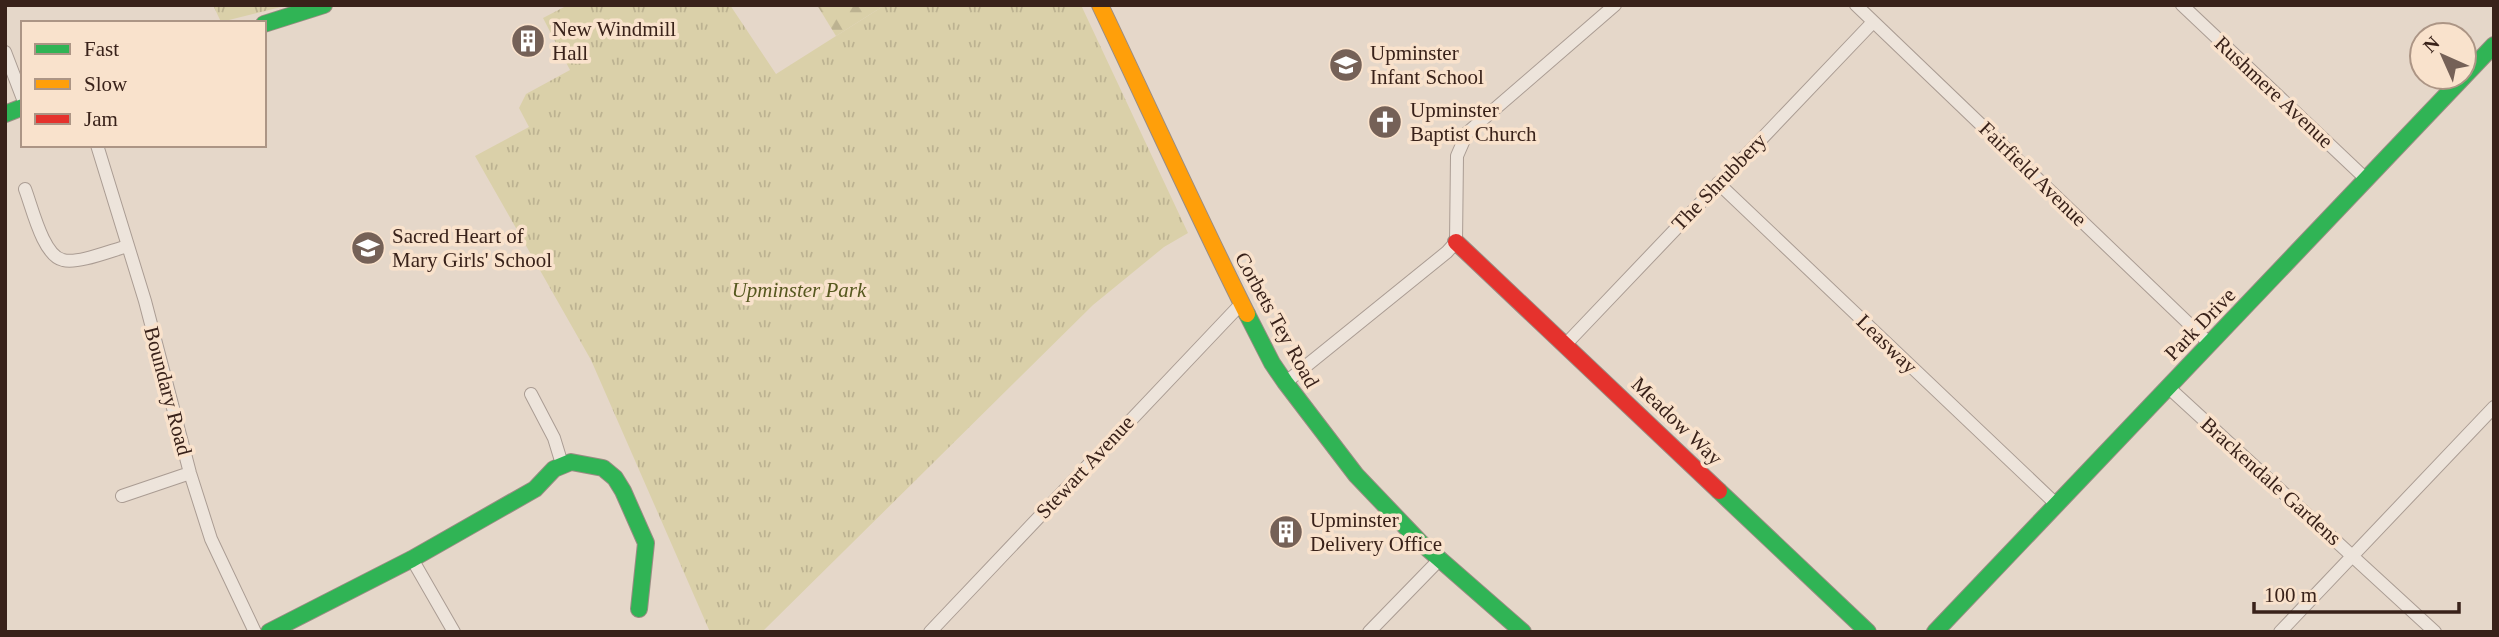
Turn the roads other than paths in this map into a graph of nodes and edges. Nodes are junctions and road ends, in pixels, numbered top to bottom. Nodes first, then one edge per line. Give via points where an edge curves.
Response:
1 (324, 5) edge
2 (1100, 5) edge
3 (1615, 5) edge
4 (1856, 5) edge
5 (2182, 5) edge
6 (1873, 22) junction
7 (266, 23) edge
8 (2494, 46) edge
9 (5, 52) edge
10 (21, 94) edge
11 (98, 147) edge
12 (2366, 179) junction
13 (1718, 183) junction
14 (25, 188) dead end
15 (1456, 242) junction
16 (128, 246) junction
17 (1241, 304) junction
18 (2210, 343) junction
19 (1566, 344) junction
20 (1285, 383) junction
21 (2168, 387) junction
22 (531, 394) dead end
23 (2494, 407) edge
24 (562, 464) junction
25 (190, 473) junction
26 (122, 496) dead end
27 (2056, 504) junction
28 (2352, 554) junction
29 (1441, 558) junction
30 (412, 559) junction
31 (639, 609) dead end
32 (255, 632) edge
33 (269, 632) edge
34 (454, 632) edge
35 (929, 632) edge
36 (1369, 632) edge
37 (1523, 632) edge
38 (1868, 632) edge
39 (1935, 632) edge
40 (2280, 632) edge
41 (2435, 632) edge

1 - 7 street
2 - 17 street, Corbets Tey Road
3 - 15 street via 1467,133 1457,156
4 - 6 street, Fairfield Avenue
5 - 12 street, Rushmere Avenue
6 - 13 street, The Shrubbery
6 - 18 street, Fairfield Avenue
8 - 12 street, Park Drive
9 - 10 street
11 - 16 street, Boundary Road
12 - 18 street, Park Drive
13 - 19 street, The Shrubbery
13 - 27 street, Leasway
14 - 16 street via 48,251 62,260
15 - 19 street, Meadow Way
15 - 20 street
16 - 25 street, Boundary Road
17 - 20 street, Corbets Tey Road
17 - 35 street, Stewart Avenue
18 - 21 street, Park Drive
19 - 38 street, Meadow Way
20 - 29 street, Corbets Tey Road via 1317,429 1381,502
21 - 27 street, Park Drive
21 - 28 street, Brackendale Gardens
22 - 24 street
23 - 28 street
24 - 30 street via 536,489
24 - 31 street via 603,468 623,491 646,543
25 - 26 street
25 - 32 street, Boundary Road via 211,539
27 - 39 street, Park Drive
28 - 40 street
28 - 41 street, Brackendale Gardens
29 - 36 street
29 - 37 street, Corbets Tey Road
30 - 33 street
30 - 34 street

